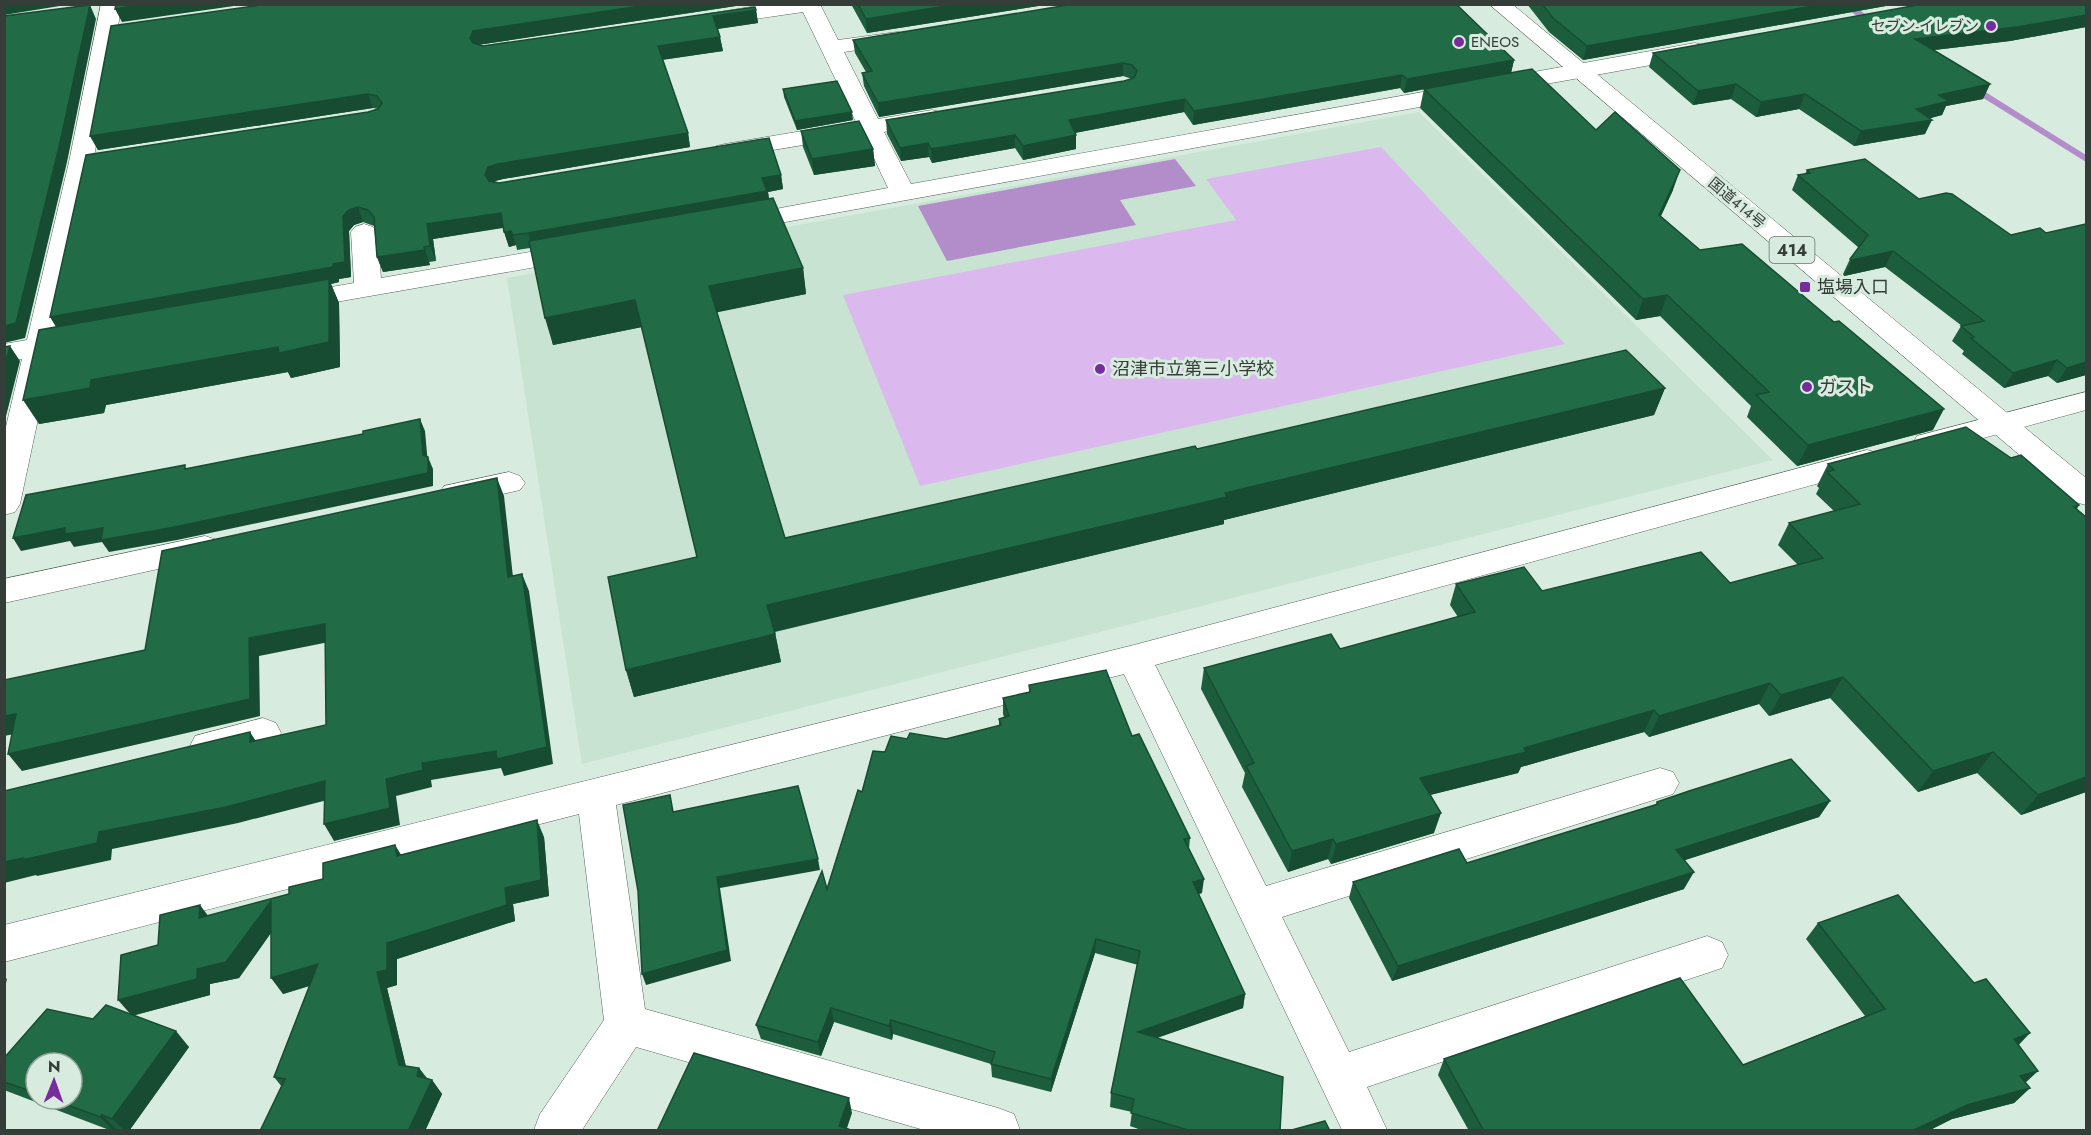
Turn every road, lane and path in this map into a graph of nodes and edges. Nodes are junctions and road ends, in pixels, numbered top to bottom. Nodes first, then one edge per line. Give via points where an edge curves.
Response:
1 (1499, 4) edge
2 (809, 5) edge
3 (104, 8) edge
4 (694, 21) edge
5 (913, 35) edge
6 (1718, 45) edge
7 (830, 48) junction
8 (1578, 70) junction
9 (950, 114) edge
10 (869, 128) junction
11 (704, 155) edge
12 (903, 193) junction
13 (717, 226) edge
14 (364, 232) dead end
15 (600, 247) edge
16 (368, 288) junction
17 (262, 307) edge
18 (110, 334) edge
19 (39, 347) junction
20 (4, 353) edge
21 (2086, 401) edge
22 (2000, 423) junction
23 (509, 483) dead end
24 (2086, 494) edge
25 (427, 500) edge
26 (4, 504) edge
27 (239, 540) edge
28 (4, 591) edge
29 (1134, 658) junction
30 (263, 733) dead end
31 (173, 754) edge
32 (1660, 783) dead end
33 (595, 793) junction
34 (1256, 907) junction
35 (4, 944) edge
36 (1707, 955) dead end
37 (626, 1024) junction
38 (1339, 1076) junction
39 (556, 1131) edge
40 (998, 1131) edge
41 (1365, 1131) edge

1 - 8 main road, 国道414号 / 414
2 - 4 main road
2 - 7 main road
3 - 19 main road via 119,32 93,160
5 - 7 main road
6 - 8 main road
7 - 10 main road
8 - 12 main road
8 - 22 main road, 国道414号 / 414
9 - 10 main road
10 - 11 main road
10 - 12 main road
12 - 13 main road
14 - 16 main road
15 - 16 main road
16 - 17 main road
18 - 19 main road
19 - 20 main road
19 - 26 main road
21 - 22 main road
22 - 24 main road, 国道414号 / 414
22 - 29 main road
23 - 25 main road
27 - 28 main road
29 - 33 main road
29 - 34 main road
30 - 31 main road
32 - 34 main road
33 - 35 main road
33 - 37 main road
34 - 38 main road
36 - 38 main road
37 - 39 main road
37 - 40 main road
38 - 41 main road

